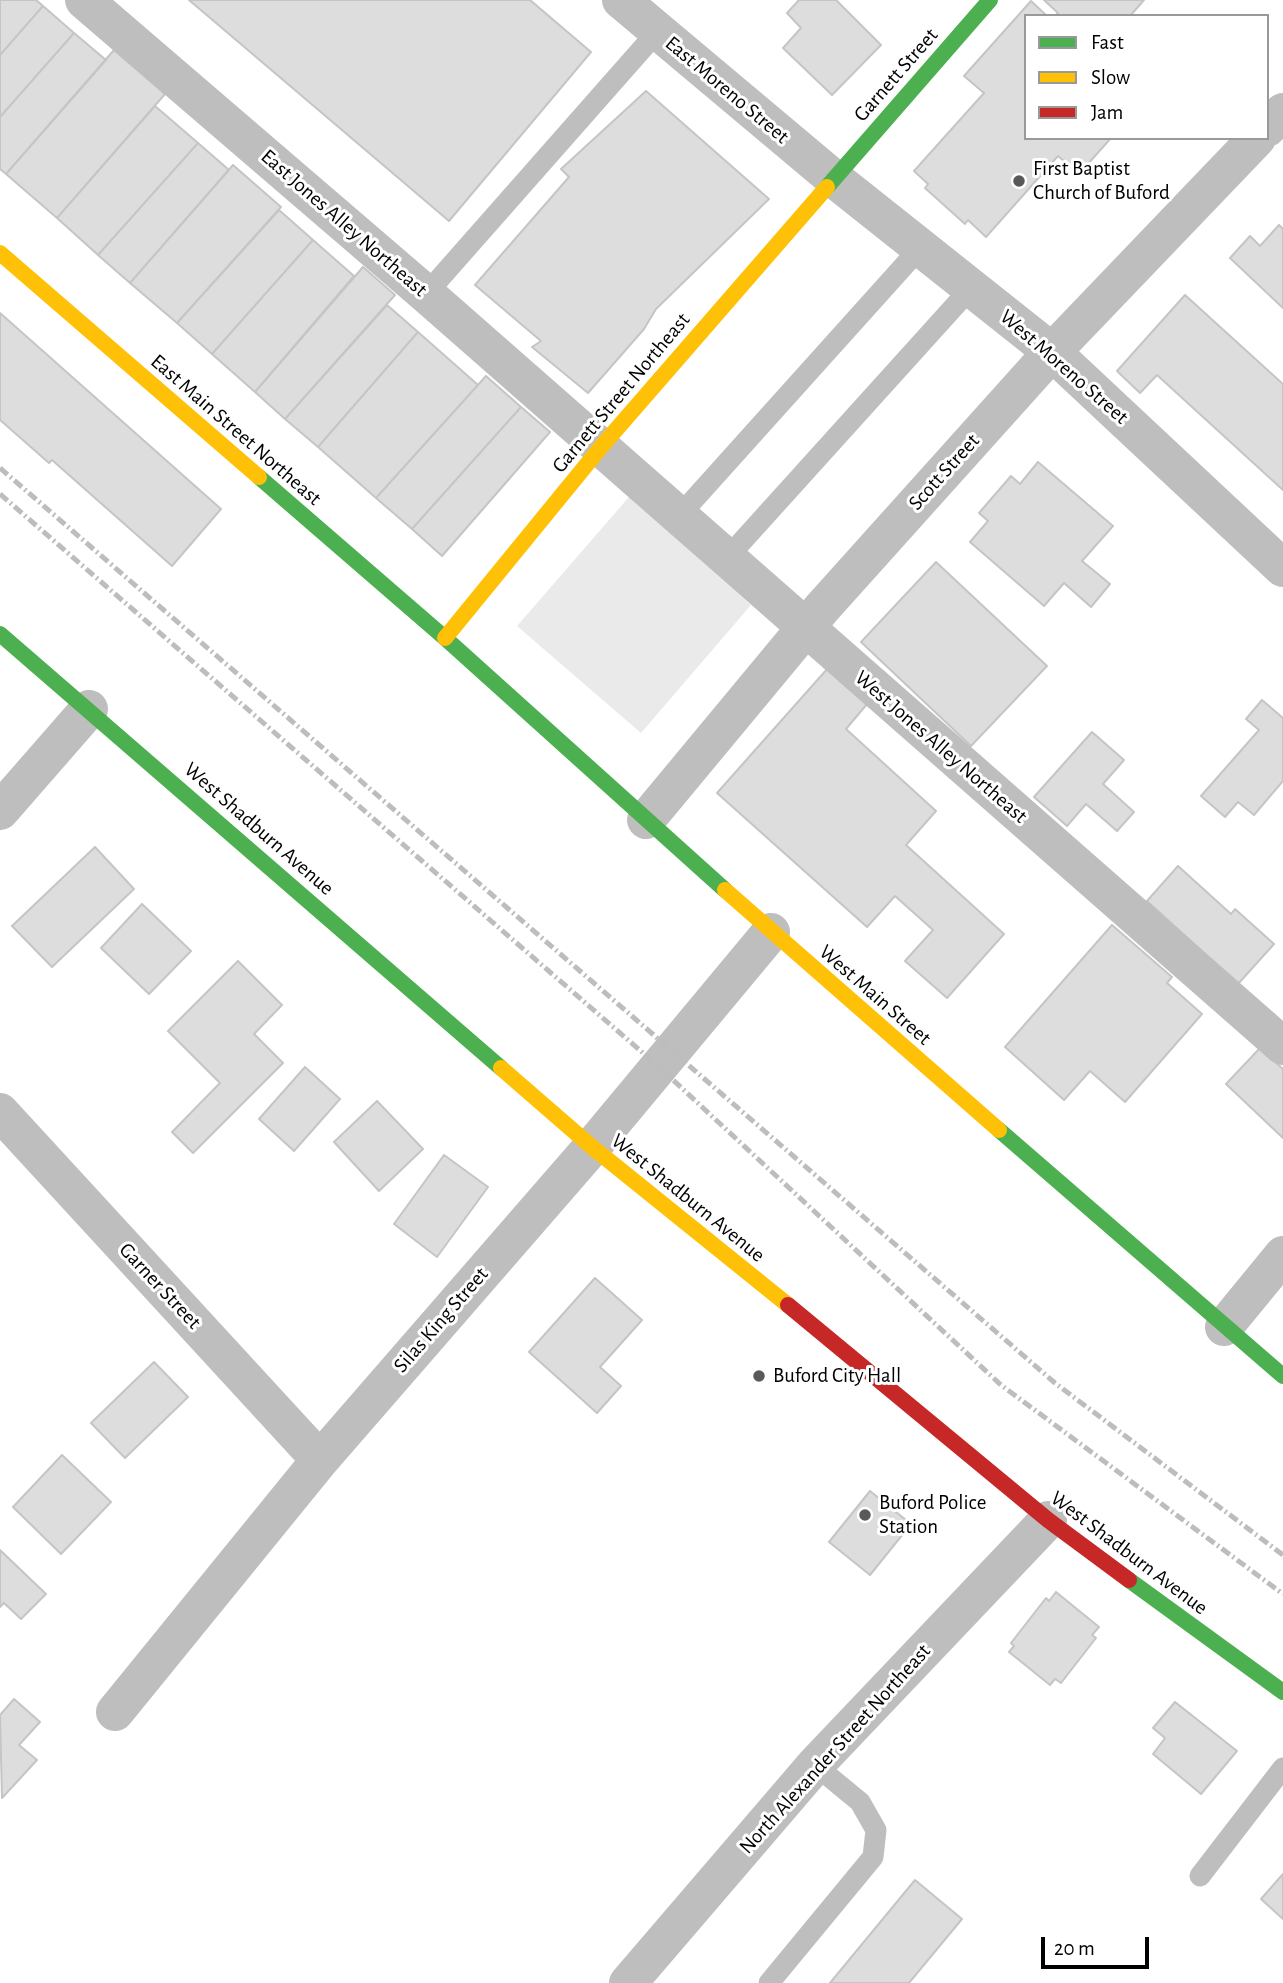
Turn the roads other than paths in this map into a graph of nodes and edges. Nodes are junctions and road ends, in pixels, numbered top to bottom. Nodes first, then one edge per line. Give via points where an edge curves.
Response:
1 (84, 0) edge
2 (621, 0) edge
3 (990, 0) edge
4 (657, 32) junction
5 (1283, 112) edge
6 (1269, 126) edge
7 (1255, 140) edge
8 (833, 178) junction
9 (920, 247) junction
10 (0, 253) edge
11 (971, 288) junction
12 (426, 293) junction
13 (1052, 352) junction
14 (601, 447) junction
15 (679, 516) junction
16 (727, 558) junction
17 (1283, 568) edge
18 (804, 628) junction
19 (0, 634) edge
20 (445, 638) junction
21 (89, 709) junction
22 (0, 811) edge
23 (646, 820) junction
24 (771, 932) junction
25 (1283, 1046) edge
26 (0, 1112) edge
27 (592, 1147) junction
28 (1283, 1255) edge
29 (1224, 1327) junction
30 (1283, 1376) edge
31 (320, 1460) junction
32 (1048, 1520) junction
33 (1283, 1692) edge
34 (115, 1712) dead end
35 (815, 1765) junction
36 (1283, 1768) edge
37 (1200, 1876) dead end
38 (628, 1983) edge
39 (769, 1983) edge

1 - 12 street, East Jones Alley Northeast
2 - 4 street, East Moreno Street
3 - 8 street, Garnett Street
4 - 8 street, East Moreno Street
4 - 12 lane
5 - 6 street
7 - 13 street, Scott Street
8 - 9 street, West Moreno Street
8 - 14 street, Garnett Street Northeast
9 - 11 street, West Moreno Street
9 - 15 lane
10 - 20 street, East Main Street Northeast
11 - 13 street, West Moreno Street
11 - 16 lane
12 - 14 street, East Jones Alley Northeast
13 - 17 street, West Moreno Street
13 - 18 street, Scott Street
14 - 15 street, West Jones Alley Northeast
14 - 20 street, Garnett Street Northeast
15 - 16 street, West Jones Alley Northeast
16 - 18 street, West Jones Alley Northeast
18 - 23 street, Scott Street
18 - 25 street, West Jones Alley Northeast
19 - 21 street, West Shadburn Avenue
20 - 23 street, West Main Street
21 - 22 street
21 - 27 street, West Shadburn Avenue
23 - 24 street, West Main Street
24 - 27 street, Silas King Street
24 - 29 street, West Main Street
26 - 31 street, Garner Street
27 - 31 street, Silas King Street
27 - 32 street, West Shadburn Avenue
28 - 29 street
29 - 30 street, West Main Street
31 - 34 street, Silas King Street
32 - 33 street, West Shadburn Avenue
32 - 35 street, North Alexander Street Northeast
35 - 38 street, North Alexander Street Northeast
35 - 39 lane via 860,1802 876,1830 873,1857
36 - 37 lane

